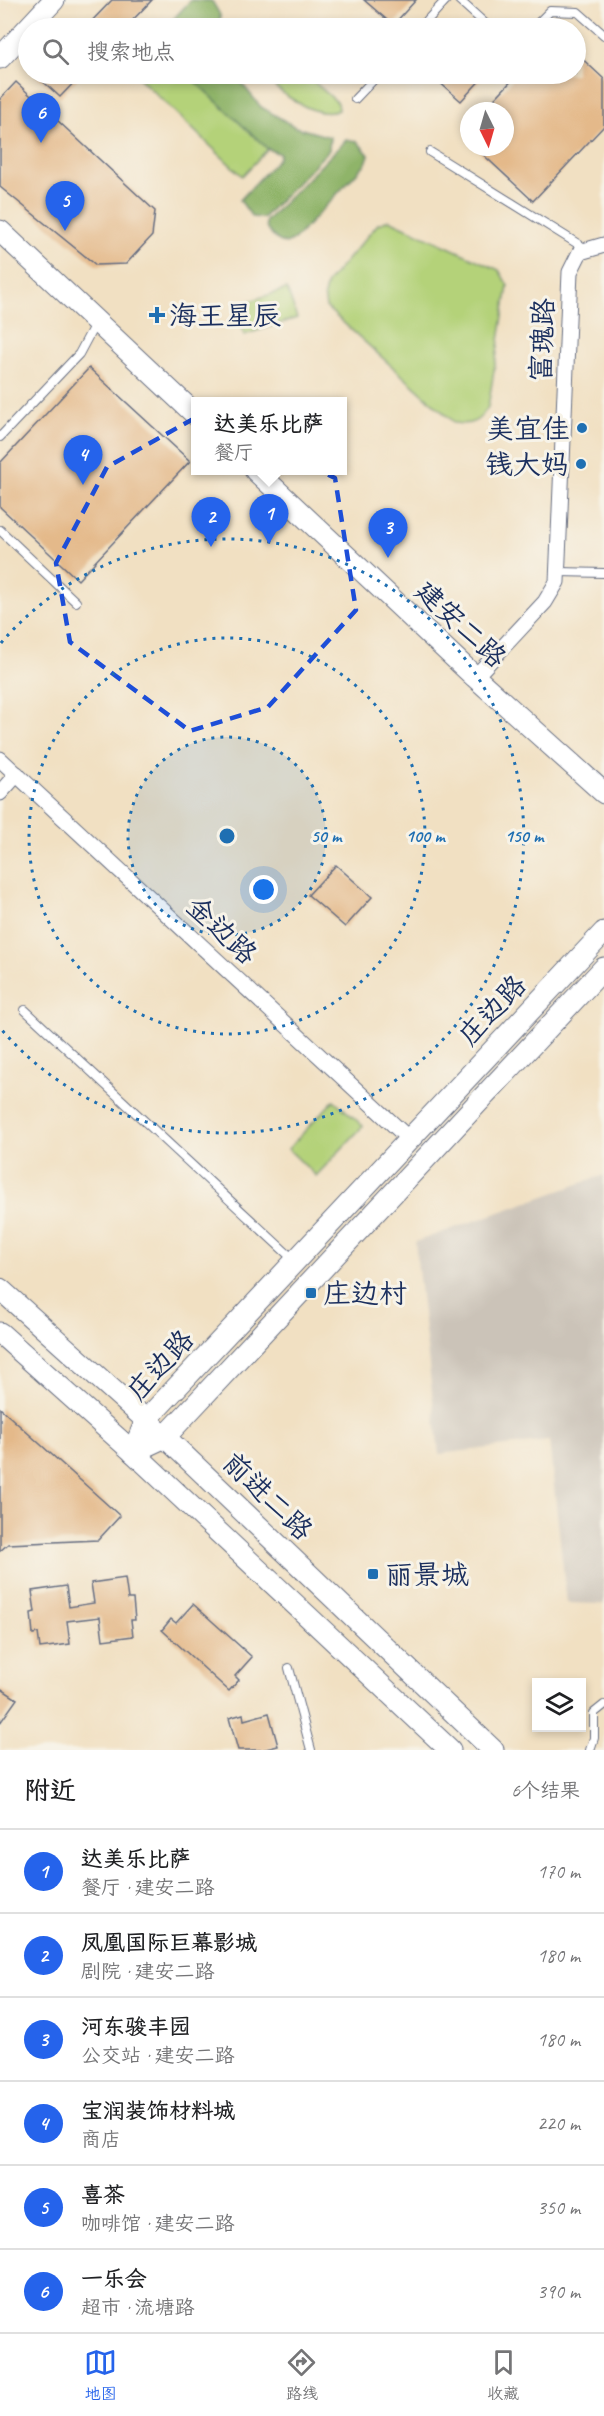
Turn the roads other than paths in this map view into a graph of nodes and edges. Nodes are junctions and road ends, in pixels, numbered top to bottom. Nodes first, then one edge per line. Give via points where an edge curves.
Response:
1 (54, 0) edge
2 (446, 0) edge
3 (459, 0) edge
4 (37, 18) edge
5 (429, 18) edge
6 (479, 18) edge
7 (543, 18) edge
8 (585, 18) edge
9 (586, 19) edge
10 (604, 35) edge
11 (18, 39) edge
12 (0, 58) edge
13 (369, 84) edge
14 (355, 99) dead end
15 (430, 152) dead end
16 (0, 231) edge
17 (604, 245) edge
18 (586, 249) junction
19 (96, 321) junction
20 (191, 411) edge
21 (0, 437) edge
22 (259, 475) edge
23 (0, 530) edge
24 (559, 572) junction
25 (604, 573) edge
26 (76, 602) dead end
27 (475, 677) junction
28 (0, 759) edge
29 (17, 774) junction
30 (0, 793) edge
31 (604, 793) edge
32 (604, 932) edge
33 (604, 968) edge
34 (25, 1010) dead end
35 (409, 1139) junction
36 (295, 1261) junction
37 (0, 1289) edge
38 (0, 1332) edge
39 (146, 1420) junction
40 (165, 1437) junction
41 (133, 1452) junction
42 (289, 1668) dead end
43 (604, 1707) edge
44 (594, 1713) junction
45 (604, 1714) edge
46 (604, 1737) edge
47 (594, 1738) junction
48 (311, 1750) edge
49 (450, 1750) edge
50 (493, 1750) edge
51 (590, 1750) edge

1 - 4 main road
2 - 5 lane
3 - 6 lane
7 - 8 lane via 550,11 578,12
9 - 10 lane
11 - 12 main road
13 - 14 lane
15 - 18 lane
16 - 19 main road
17 - 18 street
18 - 24 street, 富瑰路 via 580,252 570,272
19 - 20 main road
19 - 21 lane via 79,354
22 - 27 main road, 建安二路
23 - 26 lane
24 - 25 lane
24 - 27 street, 富瑰路 via 545,602
27 - 31 main road, 建安二路
28 - 29 street, 金边路
29 - 30 street
29 - 35 street, 金边路
32 - 35 main road, 庄边路
33 - 40 main road, 庄边路
34 - 36 lane
35 - 36 main road, 庄边路
36 - 39 main road, 庄边路
37 - 39 main road, 前进二路
38 - 41 main road
39 - 40 main road, 前进二路
39 - 41 main road, 庄边路
40 - 41 main road, 庄边路
40 - 50 main road, 前进二路
41 - 49 main road
42 - 48 lane
43 - 44 lane
44 - 45 lane
44 - 47 lane
46 - 47 lane
47 - 51 lane

